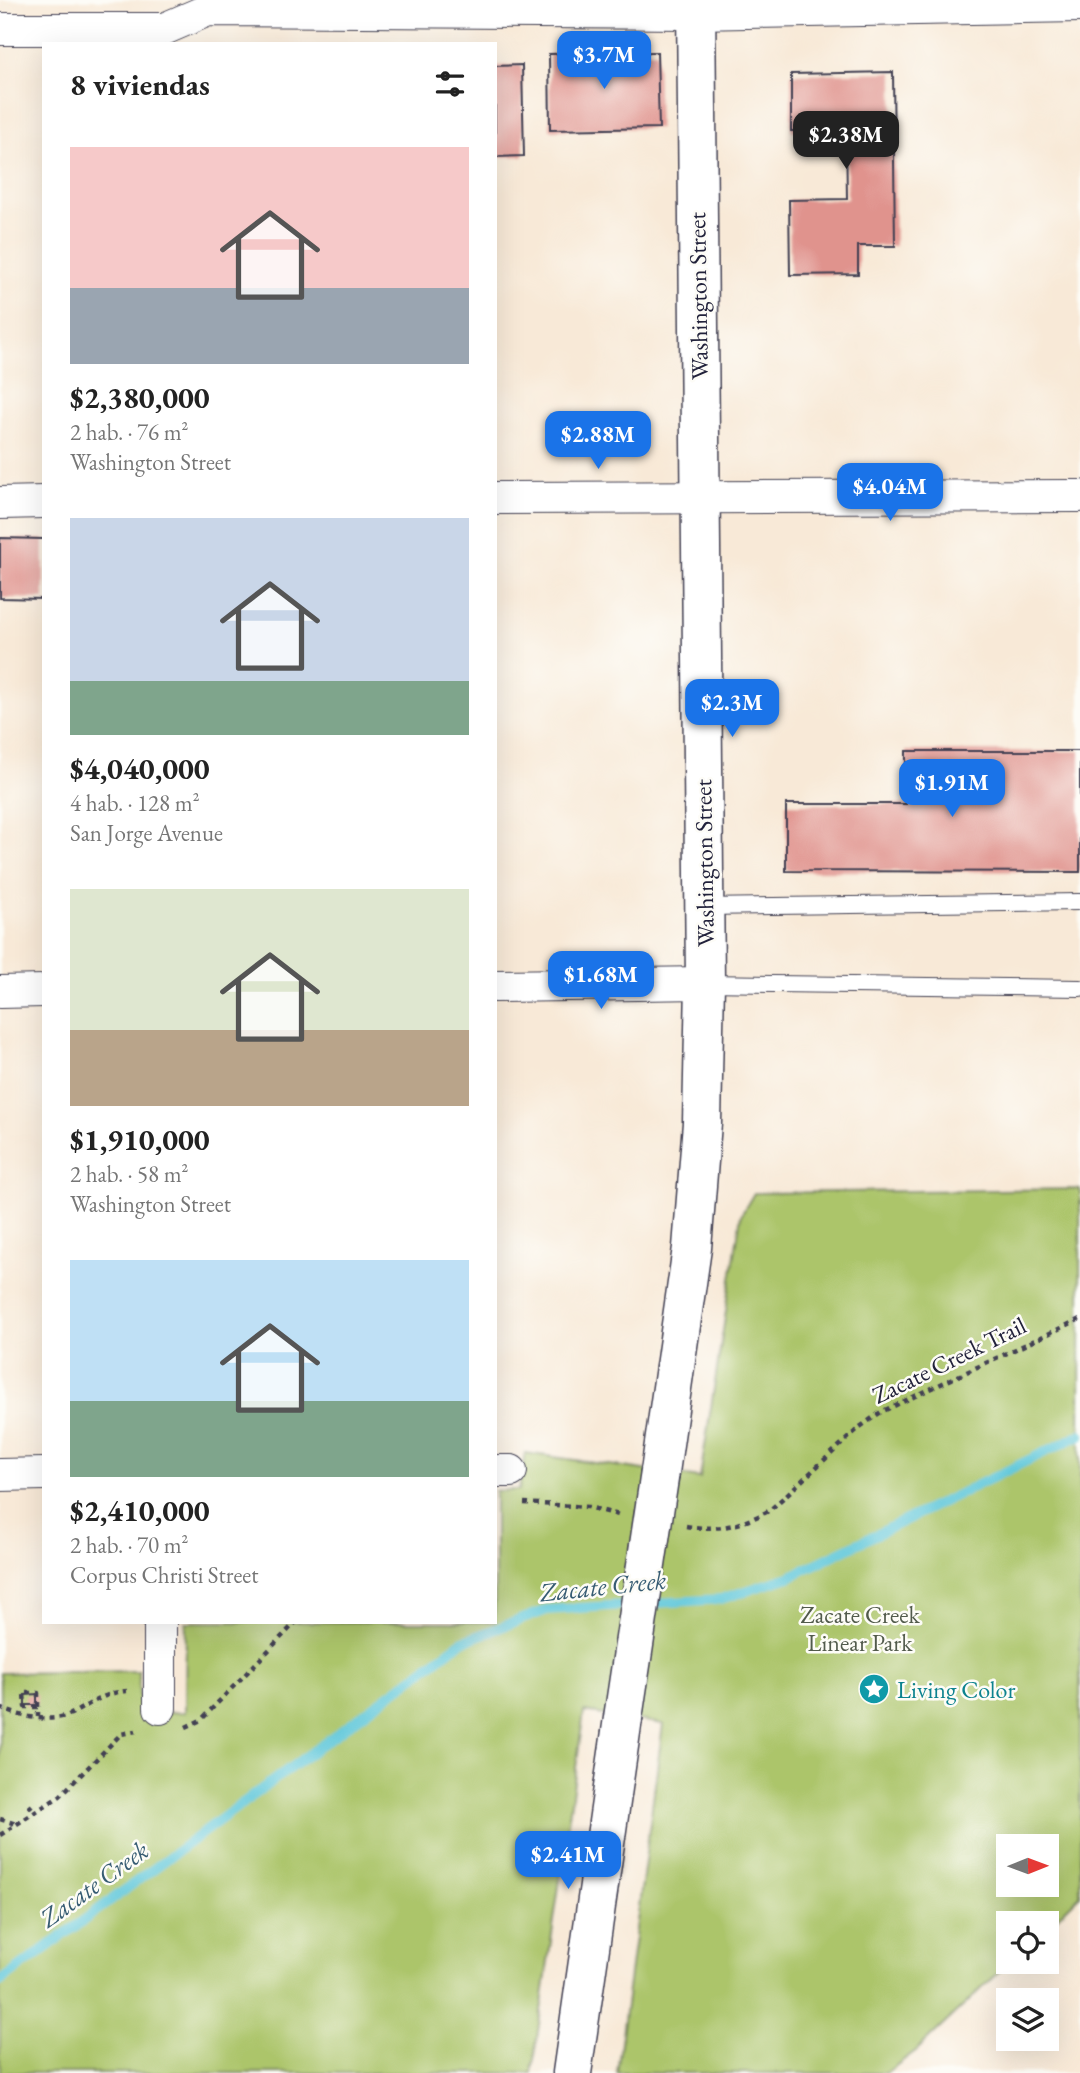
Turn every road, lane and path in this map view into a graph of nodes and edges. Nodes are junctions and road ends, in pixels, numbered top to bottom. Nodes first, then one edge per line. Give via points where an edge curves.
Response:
1 (1080, 6) edge
2 (696, 7) edge
3 (164, 24) edge
4 (0, 29) edge
5 (1080, 496) edge
6 (700, 497) junction
7 (497, 498) edge
8 (42, 502) edge
9 (0, 503) edge
10 (1080, 902) edge
11 (704, 907) junction
12 (705, 983) junction
13 (497, 986) edge
14 (1080, 988) edge
15 (42, 991) edge
16 (0, 992) edge
17 (1080, 1319) edge
18 (42, 1474) edge
19 (0, 1475) edge
20 (520, 1503) dead end
21 (621, 1515) dead end
22 (685, 1525) dead end
23 (160, 1624) edge
24 (133, 1691) dead end
25 (38, 1707) dead end
26 (0, 1709) edge
27 (147, 1713) joint
28 (38, 1717) junction
29 (134, 1731) dead end
30 (29, 1805) dead end
31 (35, 1812) dead end
32 (0, 1819) edge
33 (18, 1824) dead end
34 (572, 2073) edge

1 - 2 street
2 - 3 street via 208,10
2 - 6 main road, Washington Street
3 - 4 street
5 - 6 street
6 - 7 street
6 - 11 main road, Washington Street
8 - 9 street
10 - 11 lane
11 - 12 main road, Washington Street
12 - 13 street
12 - 14 lane
12 - 34 main road, Washington Street, bridge via 702,1123 692,1248
15 - 16 street
17 - 22 path, Zacate Creek Trail via 881,1412 756,1518 710,1529
18 - 19 street
20 - 21 path via 588,1507
23 - 27 street
24 - 28 path via 111,1692 67,1716
25 - 28 path
26 - 28 path via 20,1718
27 - 29 path
30 - 31 path
32 - 33 path

